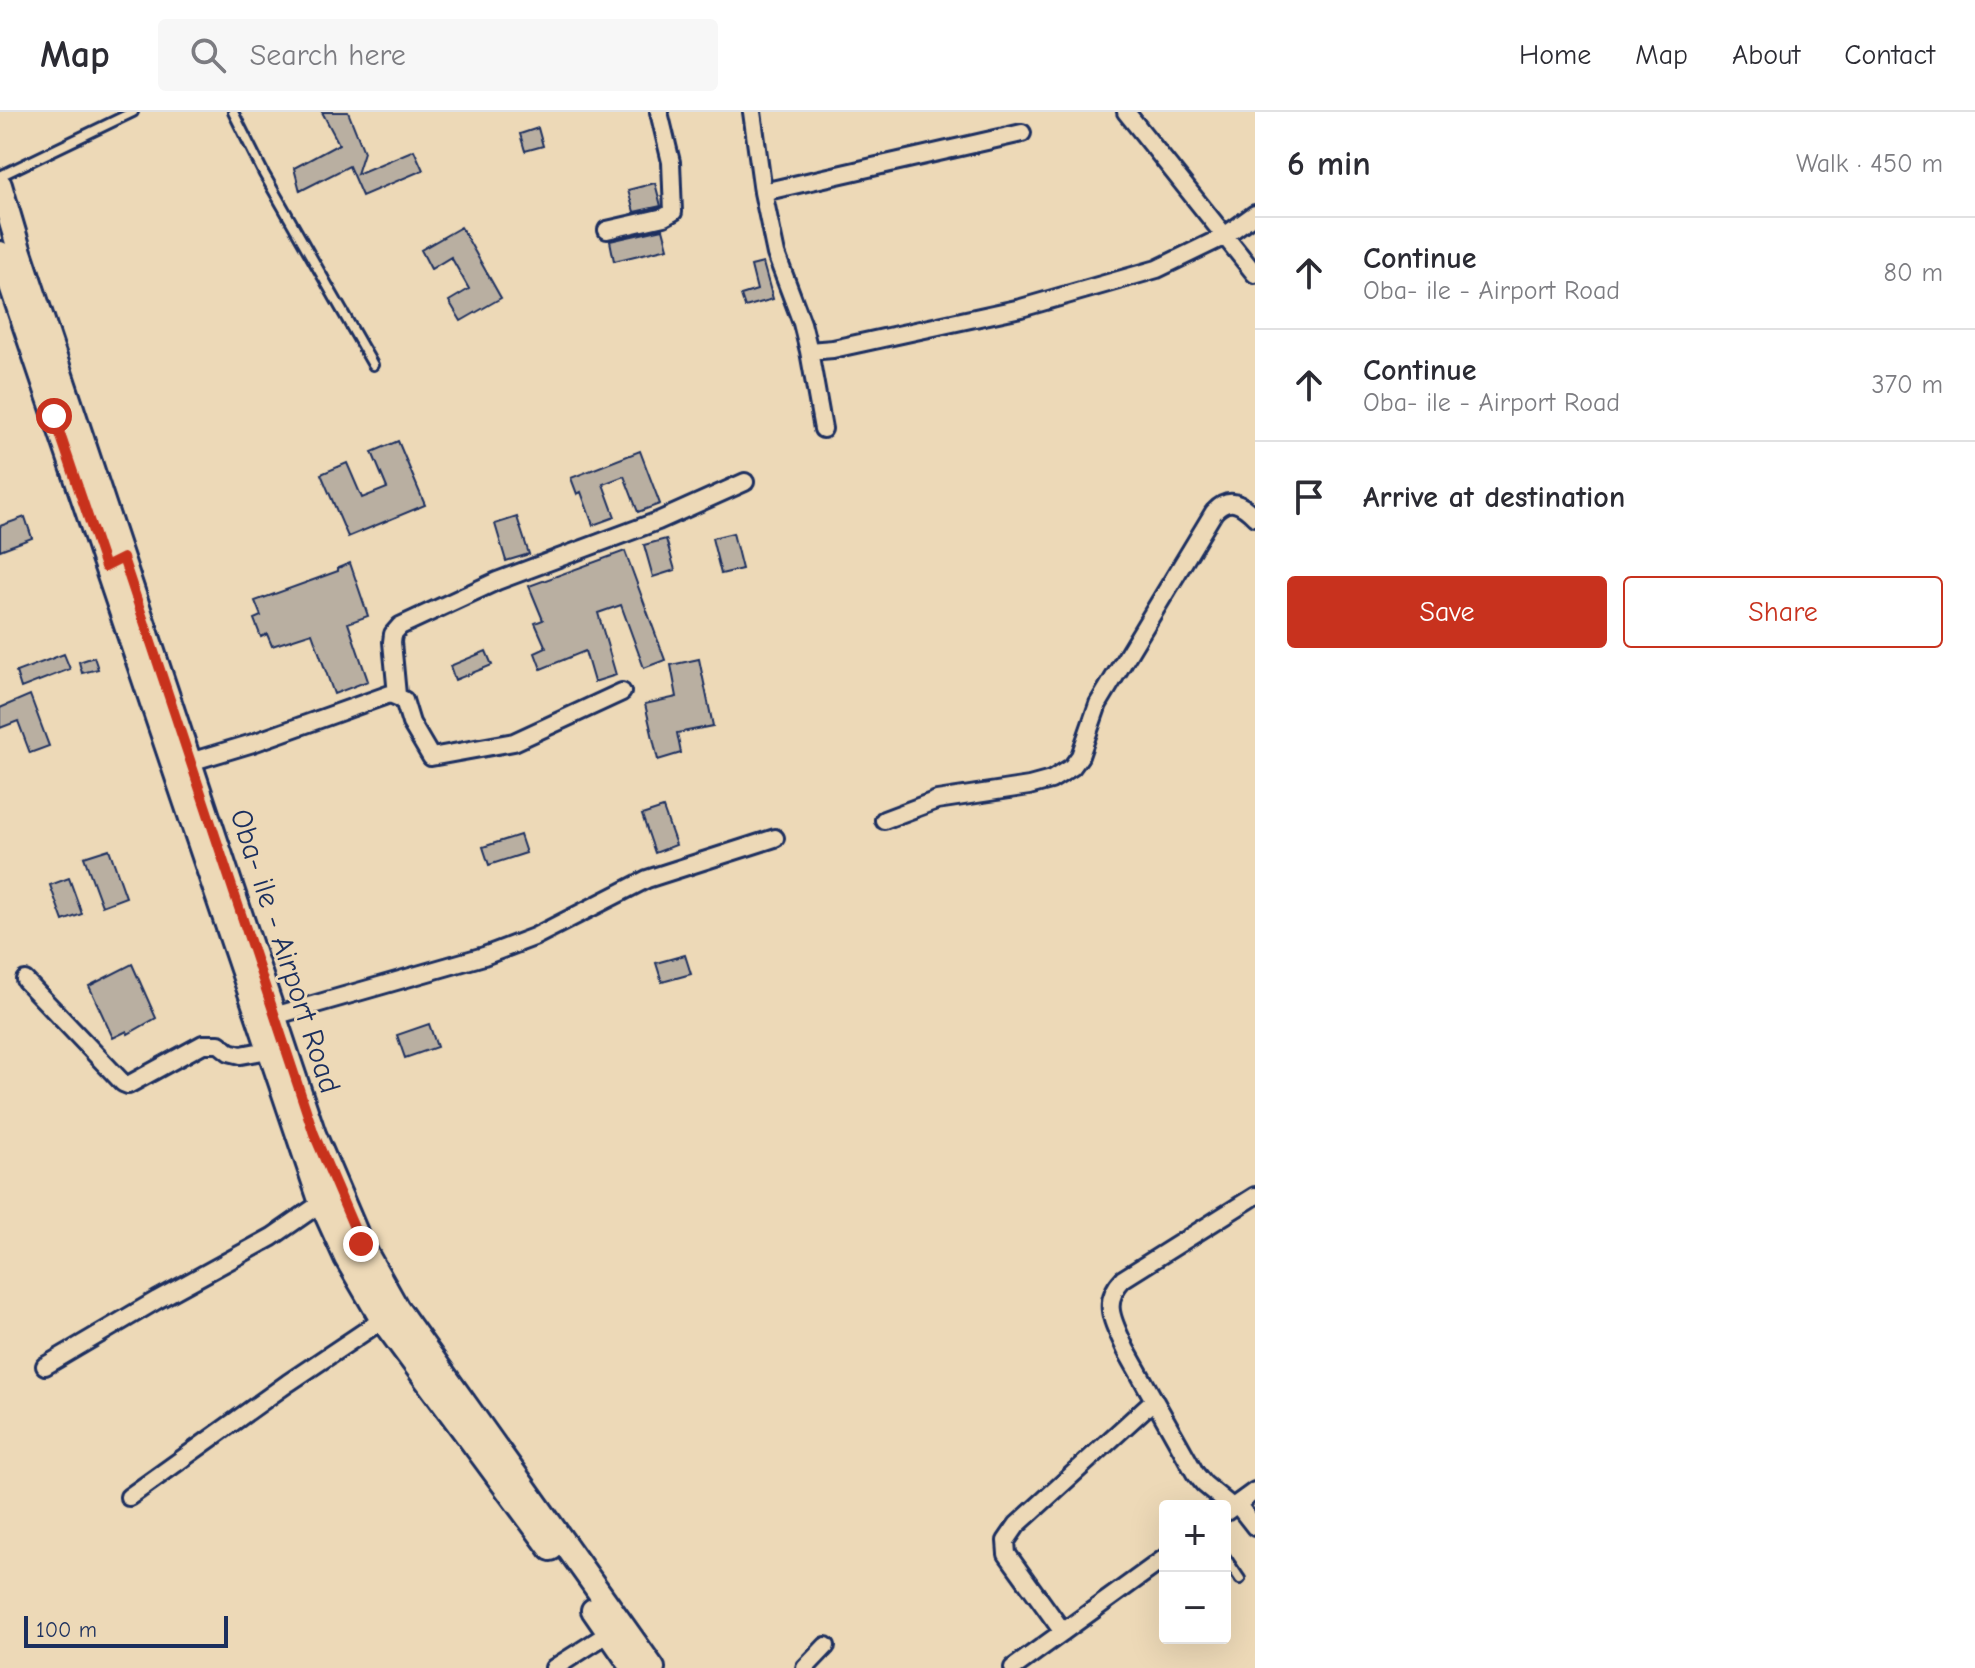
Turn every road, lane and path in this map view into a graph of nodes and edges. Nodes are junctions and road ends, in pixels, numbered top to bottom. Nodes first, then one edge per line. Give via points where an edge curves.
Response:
1 (133, 112) edge
2 (233, 112) edge
3 (659, 112) edge
4 (752, 112) edge
5 (1126, 112) edge
6 (1022, 133) dead end
7 (0, 176) edge
8 (0, 185) edge
9 (763, 192) junction
10 (1255, 214) edge
11 (607, 230) dead end
12 (1223, 237) junction
13 (0, 253) edge
14 (1255, 274) edge
15 (809, 351) junction
16 (373, 365) dead end
17 (823, 429) dead end
18 (745, 482) dead end
19 (1255, 517) edge
20 (114, 562) junction
21 (622, 692) dead end
22 (397, 695) junction
23 (190, 762) junction
24 (884, 820) dead end
25 (775, 838) dead end
26 (25, 980) dead end
27 (274, 1016) junction
28 (268, 1050) junction
29 (1255, 1196) edge
30 (321, 1203) junction
31 (382, 1320) junction
32 (45, 1366) dead end
33 (1153, 1401) junction
34 (1255, 1491) edge
35 (129, 1497) dead end
36 (1222, 1500) edge
37 (1231, 1508) edge
38 (1255, 1527) edge
39 (1159, 1562) edge
40 (1231, 1566) edge
41 (1240, 1579) dead end
42 (1063, 1632) junction
43 (609, 1633) junction
44 (826, 1646) dead end
45 (638, 1661) edge
46 (554, 1668) edge
47 (805, 1668) edge
48 (1013, 1668) edge

1 - 7 lane
2 - 16 lane
3 - 11 street via 671,162 673,212
4 - 9 street
5 - 12 street
6 - 9 street
8 - 20 main road, Oba- ile - Airport Road
9 - 15 street via 776,254
10 - 12 street
12 - 14 street
12 - 15 street via 1157,269 1036,304
13 - 20 main road, Oba- ile - Airport Road
15 - 17 street
18 - 22 street via 497,581 400,626 392,642
19 - 24 street via 1237,502 1214,512 1098,704 1072,767 1051,780 937,800
20 - 23 main road, Oba- ile - Airport Road
20 - 28 main road, Oba- ile - Airport Road
21 - 22 street via 514,742 431,757
22 - 23 street
23 - 27 main road, Oba- ile - Airport Road
25 - 27 street via 647,879 534,937 484,956
26 - 28 street via 128,1085 203,1044 219,1044 241,1055
27 - 45 main road, Oba- ile - Airport Road via 338,1191 397,1308
28 - 30 main road, Oba- ile - Airport Road
29 - 33 street via 1113,1290 1109,1299 1117,1330
30 - 31 main road, Oba- ile - Airport Road
30 - 32 street via 272,1237
31 - 35 street
31 - 43 main road, Oba- ile - Airport Road
33 - 36 street via 1195,1473
33 - 42 street via 1006,1541 1007,1554
34 - 37 street
37 - 38 street
39 - 42 street
40 - 41 lane
42 - 48 street
43 - 45 main road, Oba- ile - Airport Road
43 - 46 street
44 - 47 street

